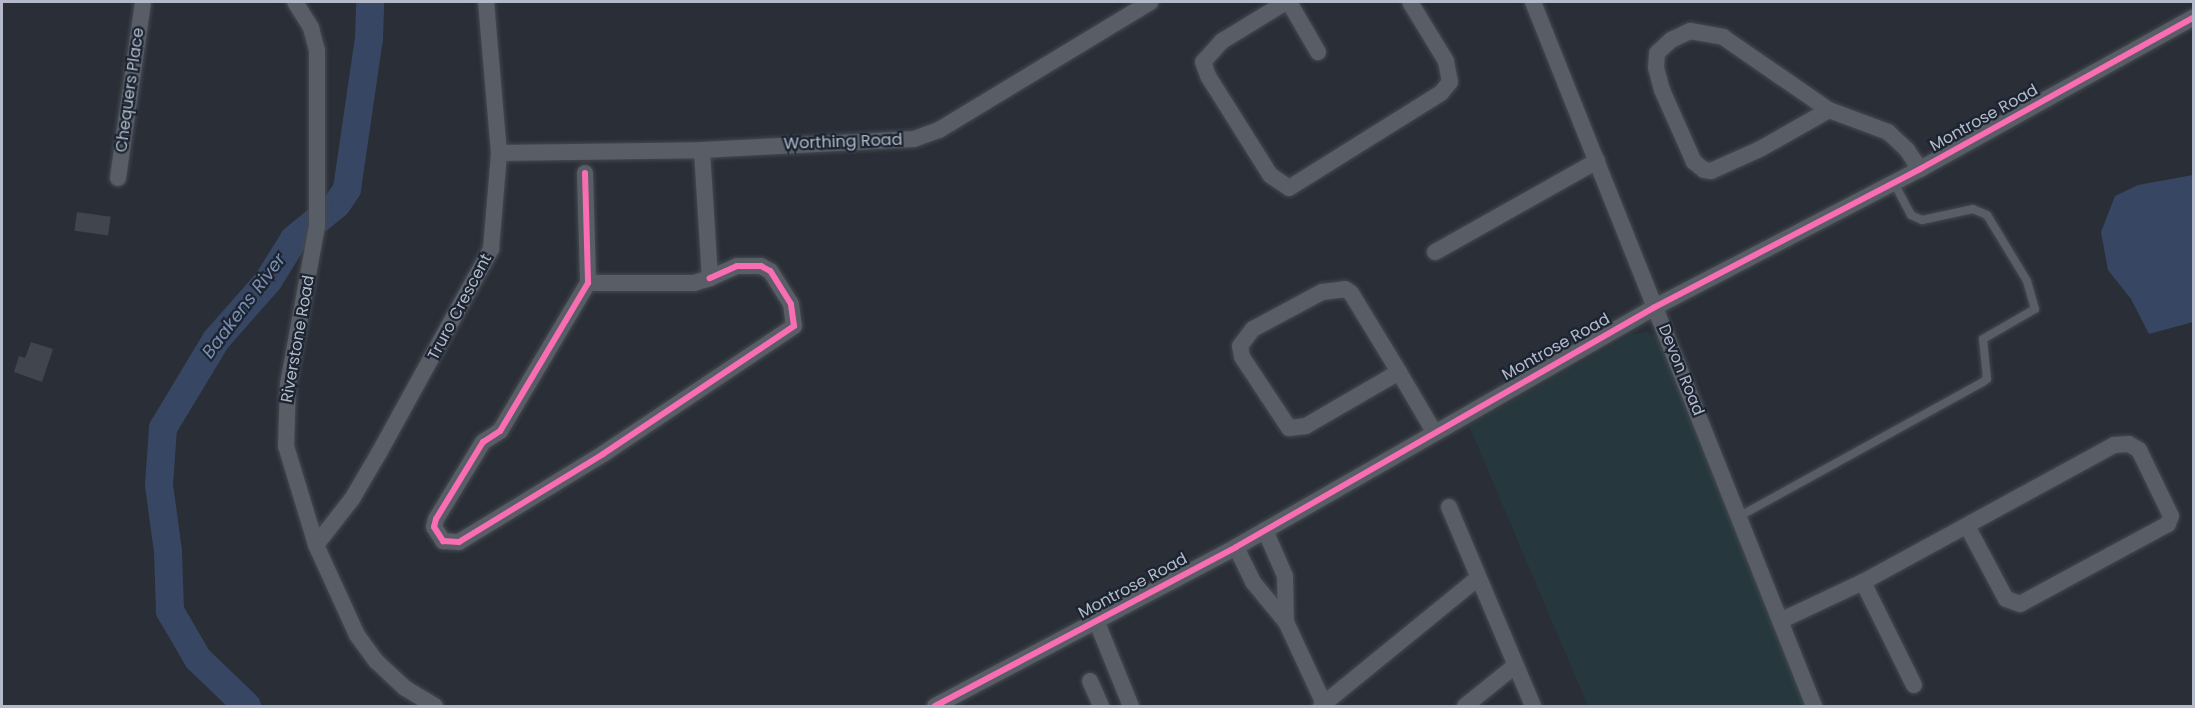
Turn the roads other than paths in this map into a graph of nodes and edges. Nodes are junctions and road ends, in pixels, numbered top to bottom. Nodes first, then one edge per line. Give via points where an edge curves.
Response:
1 (143, 2) edge
2 (295, 2) edge
3 (486, 2) edge
4 (1150, 2) edge
5 (1287, 2) edge
6 (1410, 2) edge
7 (1533, 2) edge
8 (2193, 17) edge
9 (1318, 52) dead end
10 (1829, 110) junction
11 (702, 150) junction
12 (499, 153) junction
13 (1597, 161) junction
14 (1920, 169) junction
15 (585, 173) dead end
16 (118, 178) dead end
17 (1893, 183) junction
18 (1435, 252) dead end
19 (710, 278) junction
20 (588, 283) junction
21 (1655, 307) junction
22 (1399, 372) junction
23 (1434, 432) junction
24 (1449, 507) dead end
25 (1740, 516) junction
26 (1966, 525) junction
27 (1265, 530) junction
28 (316, 545) junction
29 (1236, 547) junction
30 (1478, 578) junction
31 (1863, 582) junction
32 (1096, 620) junction
33 (1780, 621) junction
34 (1286, 622) junction
35 (1516, 664) junction
36 (1090, 681) dead end
37 (1914, 685) dead end
38 (1322, 705) edge
39 (435, 706) edge
40 (934, 706) edge
41 (1101, 706) edge
42 (1131, 706) edge
43 (1465, 706) edge
44 (1533, 706) edge
45 (1814, 706) edge

1 - 16 street, Chequers Place
2 - 28 street, Riverstone Road via 311,28 317,50 317,219 285,418 286,446
3 - 12 street, Truro Crescent
4 - 11 street, Worthing Road via 939,130 914,139
5 - 6 street via 1214,47 1203,62 1270,175 1289,188 1441,93 1450,82 1446,61
5 - 9 street
7 - 13 street, Devon Road
8 - 14 street, Montrose Road
10 - 10 street via 1736,45 1713,34 1690,31 1671,40 1658,53 1656,68 1662,90 1694,162 1704,170 1711,171 1760,149
10 - 14 street via 1888,132
11 - 12 street, Worthing Road
11 - 19 street
12 - 28 street, Truro Crescent via 491,249 379,453
13 - 18 street
13 - 21 street, Devon Road
14 - 17 street, Montrose Road
15 - 20 street
17 - 21 street, Montrose Road
17 - 25 lane via 1911,215 1922,220 1974,208 1987,215 2027,281 2035,309 2026,318 1983,339 1987,379 1983,382
19 - 20 street via 694,283
19 - 20 street via 737,266 761,266 770,271 791,304 794,326 593,460 459,542 443,541 434,527 436,519 483,442 501,431
21 - 23 street, Montrose Road
21 - 25 street, Devon Road
22 - 22 street via 1306,426 1288,428 1242,357 1240,346 1253,329 1322,292 1345,289
22 - 23 street
23 - 27 street, Montrose Road
24 - 30 street
25 - 33 street, Devon Road
26 - 26 street via 2124,443 2139,450 2171,516 2168,524 2020,604 2006,599
26 - 31 street
27 - 29 street, Montrose Road
27 - 34 street via 1284,576
28 - 39 street, Riverstone Road via 357,635 376,661 405,688
29 - 32 street, Montrose Road
29 - 34 street via 1253,582
30 - 35 street
30 - 38 street
31 - 33 street
31 - 37 street
32 - 40 street, Montrose Road
32 - 42 street
33 - 45 street, Devon Road
34 - 38 street
35 - 43 street
35 - 44 street
36 - 41 street

